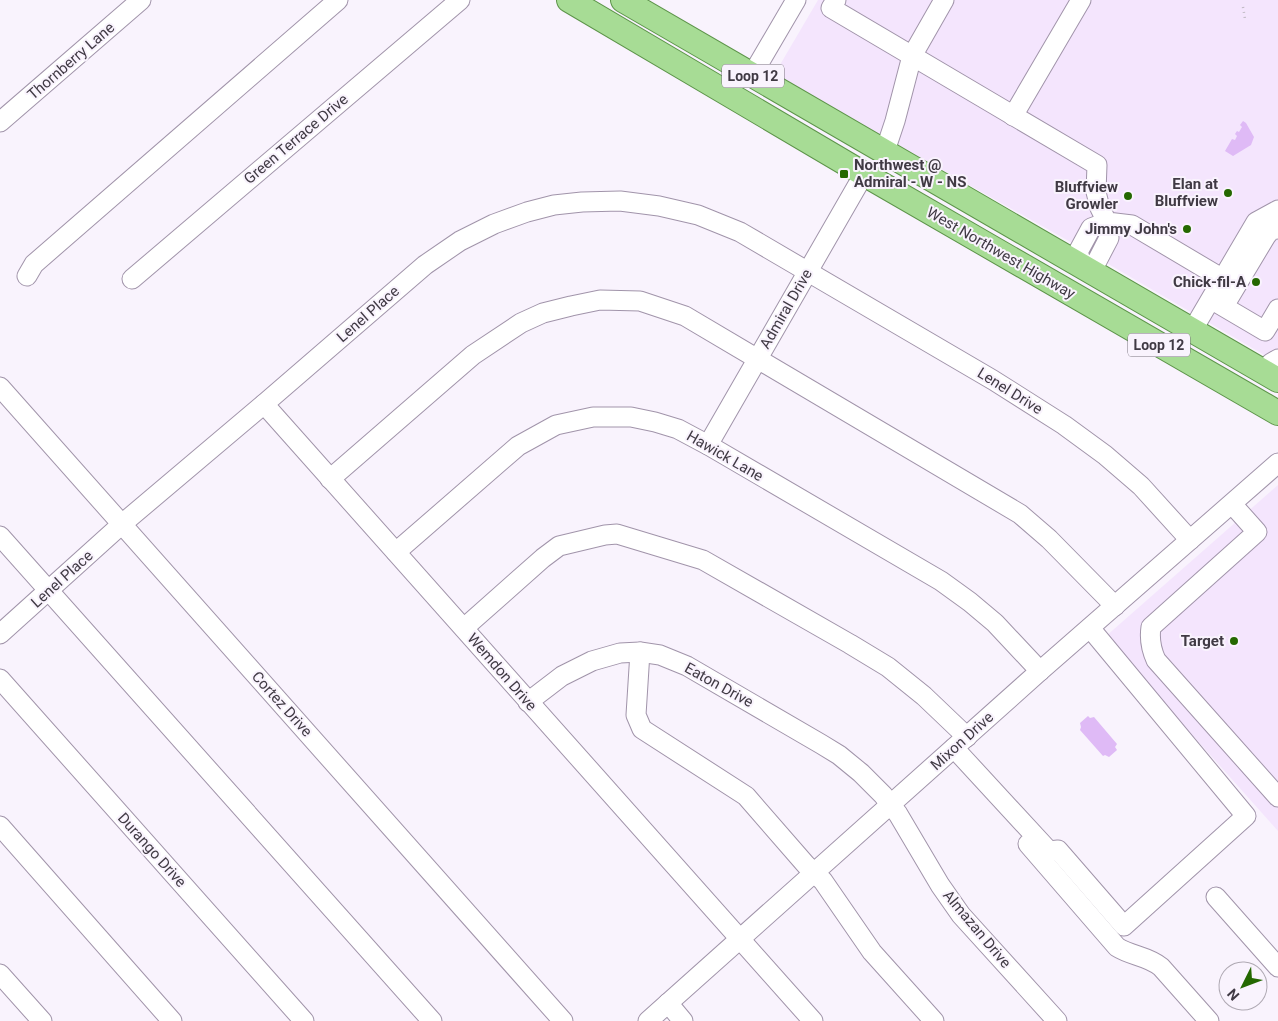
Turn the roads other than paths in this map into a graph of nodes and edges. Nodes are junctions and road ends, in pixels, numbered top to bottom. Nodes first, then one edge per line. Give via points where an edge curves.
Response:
1 (141, 0) edge
2 (338, 0) edge
3 (460, 0) edge
4 (569, 0) edge
5 (623, 0) edge
6 (836, 0) edge
7 (944, 0) edge
8 (1081, 0) edge
9 (792, 1) edge
10 (912, 56) junction
11 (752, 75) junction
12 (736, 98) junction
13 (1013, 116) junction
14 (0, 122) edge
15 (801, 136) junction
16 (883, 151) junction
17 (864, 174) junction
18 (1278, 210) edge
19 (1107, 222) junction
20 (1278, 229) edge
21 (1083, 267) junction
22 (808, 271) junction
23 (27, 276) dead end
24 (132, 278) dead end
25 (1223, 278) junction
26 (1069, 292) junction
27 (1217, 302) junction
28 (1278, 309) edge
29 (1192, 331) junction
30 (758, 358) junction
31 (1274, 371) edge
32 (0, 387) edge
33 (264, 404) junction
34 (1278, 414) edge
35 (708, 445) junction
36 (1278, 463) edge
37 (330, 479) junction
38 (1232, 504) junction
39 (122, 524) junction
40 (0, 536) edge
41 (1190, 540) junction
42 (396, 552) junction
43 (48, 591) junction
44 (1115, 606) junction
45 (464, 628) junction
46 (1090, 628) junction
47 (0, 634) edge
48 (640, 652) junction
49 (1040, 671) junction
50 (0, 680) edge
51 (528, 702) junction
52 (957, 746) junction
53 (1277, 793) edge
54 (891, 804) junction
55 (0, 826) edge
56 (814, 872) junction
57 (1216, 897) dead end
58 (740, 939) junction
59 (1278, 967) edge
60 (0, 974) edge
61 (668, 1003) junction
62 (42, 1021) edge
63 (172, 1021) edge
64 (304, 1021) edge
65 (432, 1021) edge
66 (563, 1021) edge
67 (648, 1021) edge
68 (684, 1021) edge
69 (813, 1021) edge
70 (934, 1021) edge
71 (1057, 1021) edge
72 (1209, 1021) edge

1 - 14 street, Thornberry Lane
2 - 23 street via 34,264
3 - 24 street, Green Terrace Drive
4 - 12 main road, West Northwest Highway / Loop 12
5 - 11 main road, West Northwest Highway / Loop 12
6 - 10 street via 831,8
7 - 10 street
8 - 13 street
9 - 11 street
10 - 13 street
10 - 16 street via 895,121
11 - 12 main road
11 - 16 main road, West Northwest Highway / Loop 12
12 - 15 main road, West Northwest Highway / Loop 12
13 - 19 street via 1097,165 1096,192
15 - 16 main road via 814,132 866,154
15 - 17 main road, West Northwest Highway / Loop 12
16 - 21 main road, West Northwest Highway / Loop 12
17 - 22 street, Admiral Drive
17 - 26 main road, West Northwest Highway / Loop 12
18 - 25 street via 1256,222
19 - 21 street via 1109,238 1096,263
19 - 25 street via 1132,225
20 - 27 street via 1271,230
21 - 26 main road
21 - 29 main road, West Northwest Highway / Loop 12
22 - 30 street, Admiral Drive
22 - 33 street, Lenel Place via 740,232 698,215 620,201 554,205 494,224 460,241 425,265
22 - 41 street, Lenel Drive via 1064,425 1141,486
25 - 27 street
26 - 34 main road, West Northwest Highway / Loop 12
27 - 28 street via 1265,331
27 - 29 street
29 - 31 main road, West Northwest Highway / Loop 12
30 - 35 street, Admiral Drive
30 - 37 street via 685,316 640,301 600,300 552,311 521,323 473,355
30 - 44 street via 1020,514 1049,538
32 - 39 street, Cortez Drive
33 - 37 street, Wemdon Drive
33 - 39 street, Lenel Place
35 - 42 street, Hawick Lane via 678,429 631,417 593,417 556,426 518,446
35 - 49 street, Hawick Lane via 941,581 995,623
36 - 38 street, Mixon Drive
37 - 42 street, Wemdon Drive
38 - 41 street, Mixon Drive
38 - 53 street via 1257,532 1151,627 1151,650 1156,660
39 - 43 street, Lenel Place
39 - 66 street, Cortez Drive
40 - 43 street
41 - 44 street, Mixon Drive
42 - 45 street, Wemdon Drive
43 - 47 street, Lenel Place
43 - 65 street
44 - 46 street, Mixon Drive
45 - 51 street, Wemdon Drive
45 - 52 street via 559,546 617,534 702,560 888,667 924,696
46 - 49 street, Mixon Drive
46 - 52 street via 1246,816 1124,926 1058,850 1049,851
48 - 51 street, Eaton Drive via 592,660 562,676
48 - 54 street, Eaton Drive via 660,655 687,666 821,744 861,773
48 - 56 street via 636,715 642,730 746,796
49 - 52 street, Mixon Drive
50 - 64 street, Durango Drive
51 - 58 street, Wemdon Drive
52 - 54 street, Mixon Drive
52 - 72 street via 1117,947 1155,962
54 - 56 street, Mixon Drive
54 - 71 street, Almazan Drive via 950,900
55 - 63 street
56 - 58 street, Mixon Drive
56 - 70 street via 872,952
57 - 59 street
58 - 61 street, Mixon Drive
58 - 69 street, Wemdon Drive
60 - 62 street
61 - 67 street, Mixon Drive
61 - 68 street

